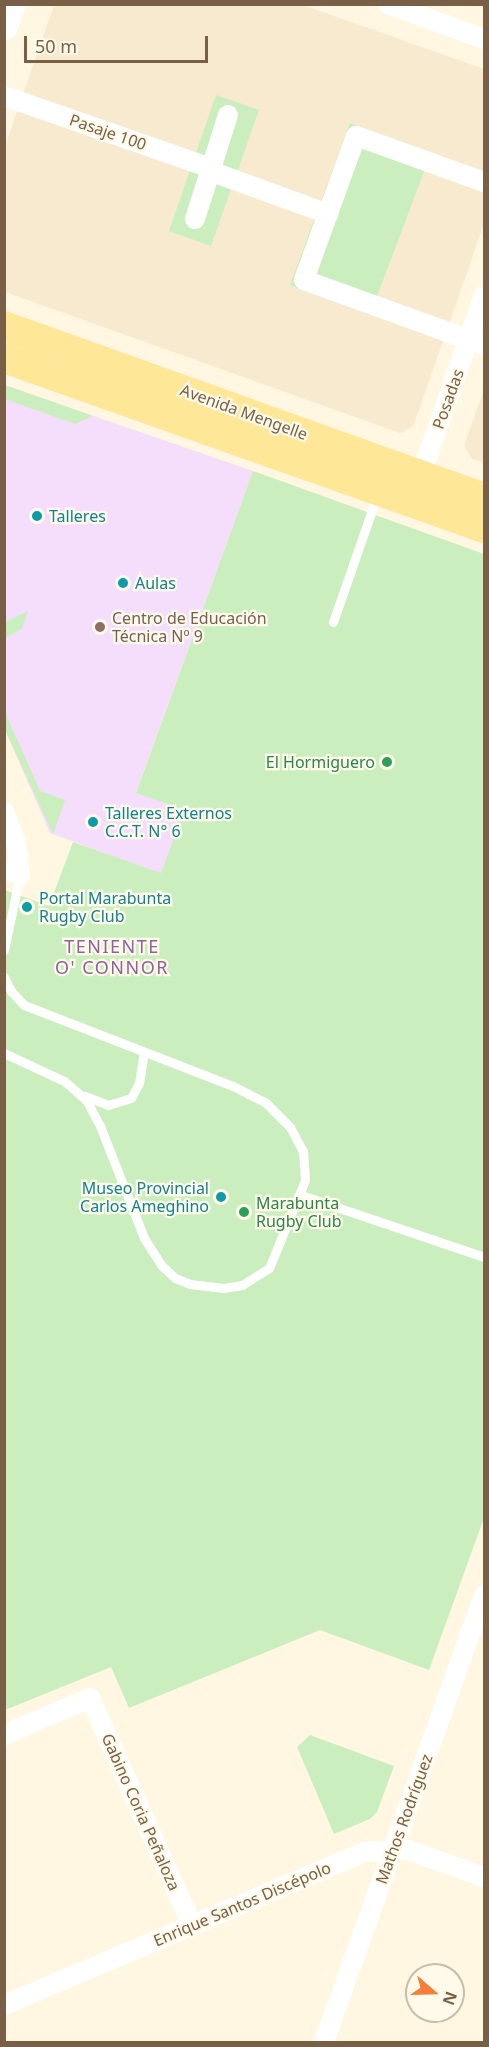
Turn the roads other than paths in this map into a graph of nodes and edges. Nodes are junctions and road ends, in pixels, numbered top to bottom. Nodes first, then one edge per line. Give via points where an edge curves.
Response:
1 (12, 4) edge
2 (388, 4) edge
3 (4, 26) edge
4 (484, 39) edge
5 (4, 96) edge
6 (228, 115) dead end
7 (211, 169) junction
8 (484, 182) edge
9 (328, 214) junction
10 (195, 219) dead end
11 (484, 296) edge
12 (4, 326) edge
13 (477, 342) edge
14 (4, 358) edge
15 (416, 489) junction
16 (379, 491) junction
17 (484, 498) edge
18 (484, 528) edge
19 (333, 622) dead end
20 (6, 818) edge
21 (12, 872) edge
22 (4, 950) edge
23 (4, 977) edge
24 (144, 1052) junction
25 (4, 1053) edge
26 (75, 1090) junction
27 (301, 1195) junction
28 (484, 1257) edge
29 (484, 1596) edge
30 (4, 1735) edge
31 (394, 1848) junction
32 (484, 1877) edge
33 (192, 1925) junction
34 (4, 2005) edge
35 (324, 2043) edge

1 - 3 street
2 - 4 street
5 - 7 street, Pasaje 100
6 - 7 street
7 - 9 street, Pasaje 100
7 - 10 street
8 - 9 street via 356,136
9 - 13 street via 304,280
11 - 13 street, Posadas
12 - 15 main road, Avenida Mengelle
13 - 15 street, Posadas
14 - 16 main road, Avenida Mengelle
15 - 16 main road, Avenida Mengelle
15 - 17 main road, Avenida Mengelle
15 - 18 main road, Avenida Mengelle
16 - 19 lane
20 - 21 street via 19,853
21 - 22 lane
23 - 24 lane via 11,992 24,1005
24 - 26 lane via 139,1083 124,1102 100,1104
24 - 27 lane via 233,1086 279,1114 303,1150 306,1164
25 - 26 lane
26 - 27 lane via 100,1126 152,1253 175,1278 224,1288 257,1278 277,1254
27 - 28 lane
29 - 31 street, Mathos Rodríguez
30 - 33 street, Gabino Coria Peñaloza via 90,1698
31 - 32 street
31 - 33 street, Enrique Santos Discépolo via 349,1858
31 - 35 street, Mathos Rodríguez
33 - 34 street, Enrique Santos Discépolo

